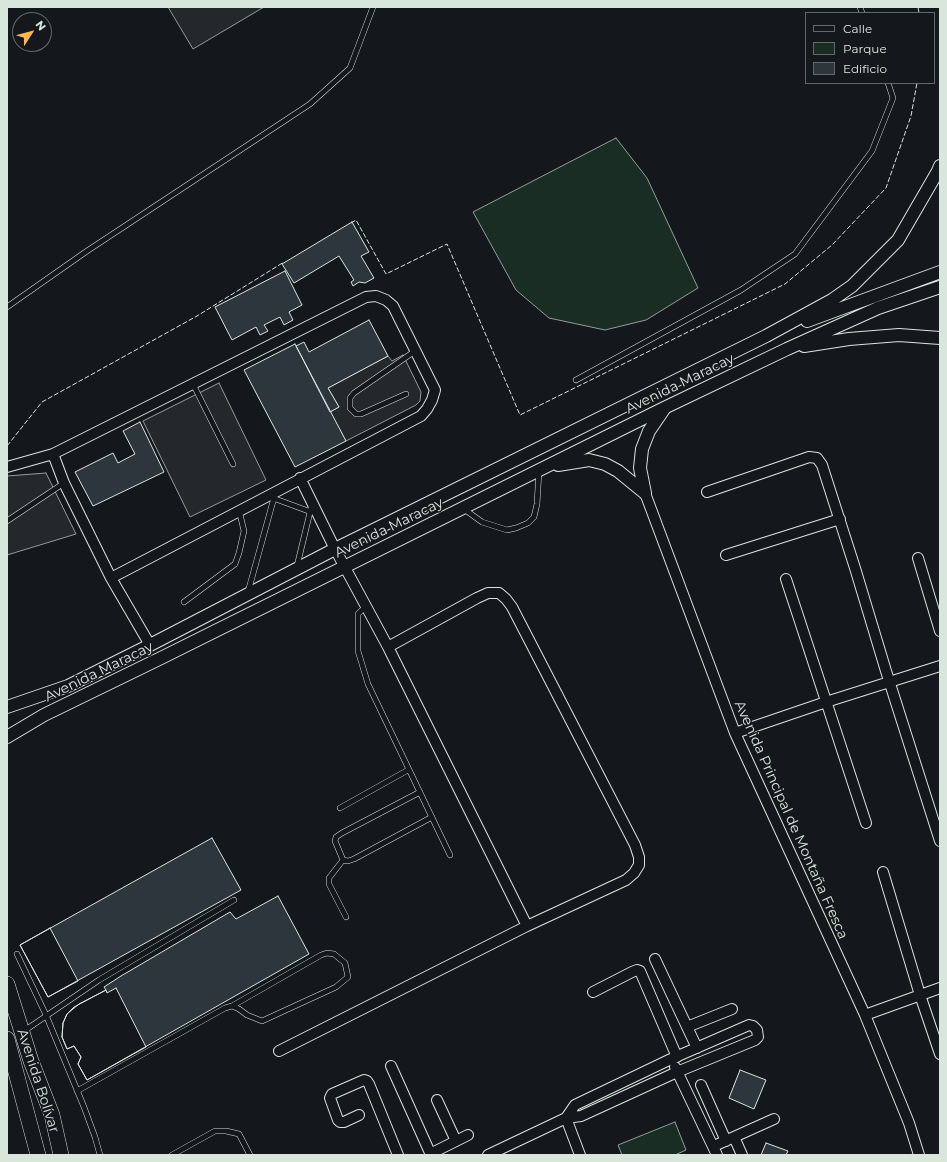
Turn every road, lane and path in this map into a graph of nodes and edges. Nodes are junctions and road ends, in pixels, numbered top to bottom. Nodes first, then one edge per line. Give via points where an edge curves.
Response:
1 (368, 7) edge
2 (372, 10) edge
3 (888, 84) edge
4 (940, 166) edge
5 (940, 272) edge
6 (940, 287) edge
7 (7, 307) edge
8 (766, 336) junction
9 (940, 338) edge
10 (787, 349) junction
11 (415, 351) junction
12 (576, 380) dead end
13 (193, 384) junction
14 (406, 394) dead end
15 (664, 408) junction
16 (53, 454) junction
17 (233, 464) dead end
18 (7, 467) edge
19 (544, 469) junction
20 (300, 478) junction
21 (64, 483) junction
22 (707, 492) dead end
23 (645, 493) junction
24 (275, 494) junction
25 (312, 508) junction
26 (463, 508) junction
27 (239, 510) junction
28 (840, 519) junction
29 (7, 521) edge
30 (335, 549) junction
31 (726, 555) dead end
32 (918, 558) dead end
33 (345, 566) junction
34 (296, 569) junction
35 (111, 578) junction
36 (786, 579) dead end
37 (248, 594) junction
38 (184, 602) dead end
39 (365, 607) junction
40 (940, 631) edge
41 (150, 645) junction
42 (388, 647) junction
43 (940, 666) edge
44 (890, 683) junction
45 (826, 702) junction
46 (7, 707) edge
47 (735, 734) junction
48 (7, 737) edge
49 (408, 770) junction
50 (420, 792) junction
51 (340, 808) dead end
52 (432, 817) junction
53 (866, 823) dead end
54 (940, 841) edge
55 (450, 855) dead end
56 (343, 860) junction
57 (883, 872) dead end
58 (234, 900) dead end
59 (346, 917) dead end
60 (528, 926) junction
61 (17, 954) dead end
62 (655, 959) dead end
63 (7, 984) edge
64 (940, 988) edge
65 (593, 992) dead end
66 (920, 995) junction
67 (232, 1006) junction
68 (732, 1009) dead end
69 (46, 1015) junction
70 (864, 1015) junction
71 (687, 1027) junction
72 (22, 1033) junction
73 (7, 1039) edge
74 (698, 1048) junction
75 (279, 1051) dead end
76 (940, 1054) edge
77 (674, 1058) junction
78 (391, 1066) dead end
79 (677, 1072) junction
80 (701, 1085) dead end
81 (77, 1091) junction
82 (437, 1100) dead end
83 (52, 1115) junction
84 (359, 1115) dead end
85 (566, 1118) junction
86 (774, 1120) dead end
87 (468, 1135) dead end
88 (730, 1139) junction
89 (456, 1141) junction
90 (715, 1150) edge
91 (430, 1154) edge
92 (38, 1155) edge
93 (60, 1155) edge
94 (66, 1155) edge
95 (100, 1155) edge
96 (172, 1155) edge
97 (250, 1155) edge
98 (398, 1155) edge
99 (488, 1155) edge
100 (580, 1155) edge
101 (742, 1155) edge
102 (919, 1155) edge

1 - 2 lane
2 - 7 lane via 350,68 310,104
3 - 12 lane via 893,98 872,151 795,254 741,290
4 - 8 street via 898,240 857,280 832,300
5 - 8 street
6 - 10 street, Avenida Maracay via 878,308
8 - 30 street, Avenida Maracay
9 - 10 street via 892,336 849,339
10 - 15 street, Avenida Maracay
11 - 13 street via 393,306 376,296 366,297
11 - 14 lane via 354,393 350,398 350,408 356,414 361,414
11 - 20 street via 435,390 432,400 421,416
13 - 16 street
13 - 17 lane
15 - 19 street, Avenida Maracay
15 - 23 street via 642,449 640,468
16 - 18 street
16 - 21 street
19 - 23 street via 589,460 618,471
19 - 26 street, Avenida Maracay
19 - 26 lane via 534,517 528,523 507,530 482,522
20 - 24 street
20 - 25 street
21 - 29 lane
21 - 35 street
22 - 28 street via 809,457 817,458 822,465
23 - 47 street, Avenida Principal de Montaña Fresca
24 - 25 lane
24 - 27 street
24 - 37 lane
25 - 30 street
25 - 34 lane
26 - 33 street, Avenida Maracay
27 - 35 street
27 - 38 lane via 244,530 235,564
28 - 31 street
28 - 44 street
30 - 33 street
30 - 34 street, Avenida Maracay
32 - 40 street
33 - 39 street
33 - 48 street, Avenida Maracay via 44,715
34 - 37 street, Avenida Maracay
35 - 41 street
36 - 45 street
37 - 41 street, Avenida Maracay
39 - 42 street
39 - 49 lane via 358,614 358,651 368,684
41 - 46 street, Avenida Maracay via 68,686
42 - 60 street
42 - 60 street via 477,598 488,593 499,593 515,614 635,844 639,865 626,880
43 - 44 street
44 - 45 street
44 - 54 street
45 - 47 street
45 - 53 street
47 - 70 street, Avenida Principal de Montaña Fresca
49 - 50 lane
49 - 51 lane
50 - 52 lane
50 - 56 lane via 336,837 335,841
52 - 55 lane
52 - 56 lane via 354,859
56 - 59 lane via 329,878 329,884
57 - 66 street
58 - 69 lane via 99,980
60 - 75 street
61 - 69 lane
62 - 71 street
63 - 72 main road, Avenida Bolívar
64 - 66 street
65 - 77 street via 632,972 640,971
66 - 70 street
66 - 76 street
67 - 67 lane via 262,1021 336,986 348,977 345,963 334,954 327,953
67 - 81 lane
68 - 71 street
69 - 72 lane
69 - 81 lane
70 - 102 street, Avenida Principal de Montaña Fresca via 909,1122
71 - 74 street
72 - 83 main road, Avenida Bolívar
73 - 92 main road, Avenida Bolívar
74 - 77 street
74 - 79 street via 749,1025 758,1033 755,1040
77 - 79 street
77 - 85 street via 575,1105
78 - 91 street
79 - 85 street via 581,1116
79 - 90 street
80 - 88 street
81 - 95 lane
82 - 89 street
83 - 93 main road, Avenida Bolívar
83 - 94 street
84 - 98 street via 340,1122 330,1098 332,1094 364,1080 369,1084
85 - 99 street
85 - 100 street
86 - 88 street
87 - 89 street
88 - 90 street
88 - 101 street
89 - 91 street
96 - 97 lane via 215,1132 226,1131 239,1134

